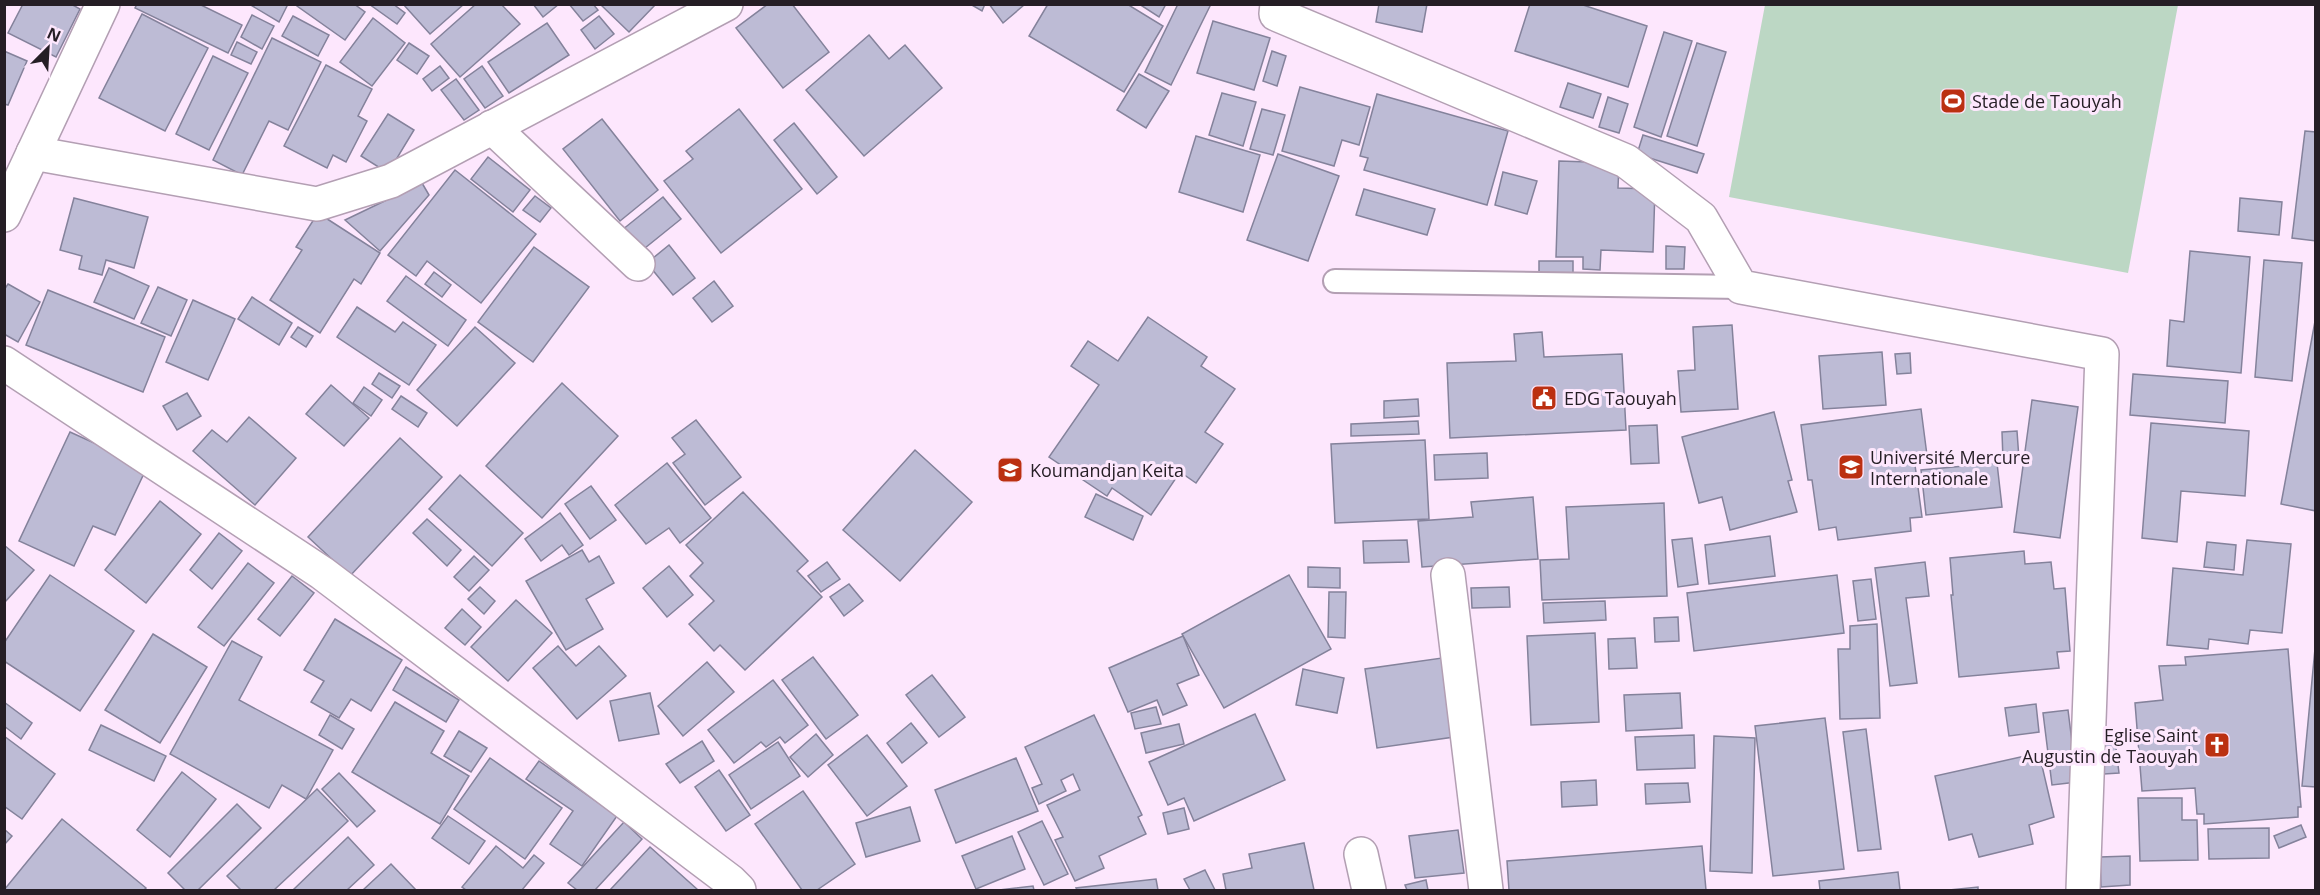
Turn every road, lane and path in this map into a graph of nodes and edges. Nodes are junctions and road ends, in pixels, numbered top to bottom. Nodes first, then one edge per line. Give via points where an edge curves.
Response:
1 (103, 4) edge
2 (726, 4) edge
3 (1277, 4) edge
4 (492, 127) junction
5 (33, 153) junction
6 (4, 215) edge
7 (638, 264) dead end
8 (1335, 281) dead end
9 (1741, 287) junction
10 (4, 363) edge
11 (1448, 575) dead end
12 (1361, 854) dead end
13 (739, 891) edge
14 (1369, 891) edge
15 (1485, 891) edge
16 (2084, 891) edge

1 - 5 street
2 - 4 street
3 - 9 street via 1276,14 1626,161 1701,218
4 - 5 street via 391,181 317,204
4 - 7 street
5 - 6 street
8 - 9 lane
9 - 16 street via 2102,354
10 - 13 street via 321,573
11 - 15 street
12 - 14 street

